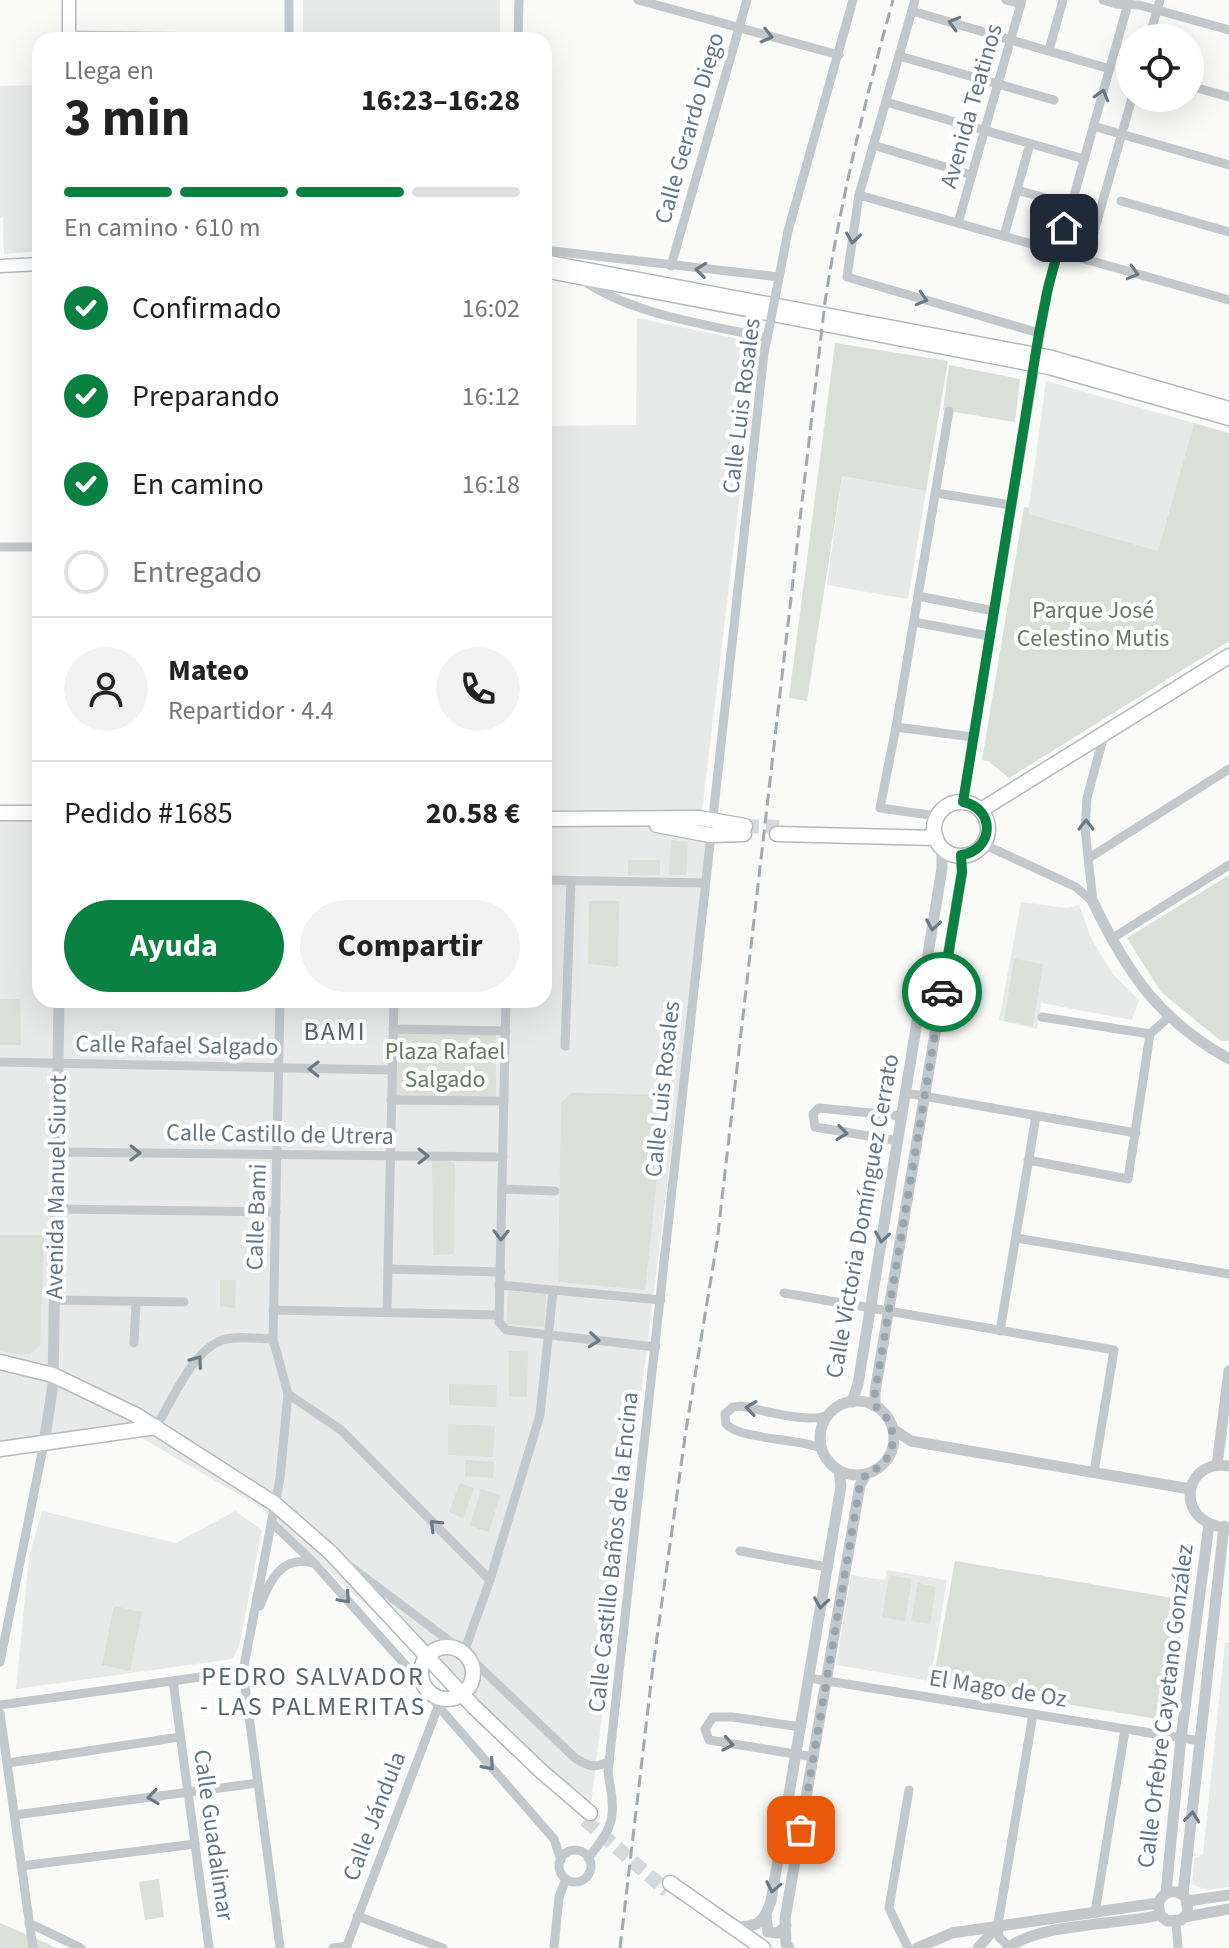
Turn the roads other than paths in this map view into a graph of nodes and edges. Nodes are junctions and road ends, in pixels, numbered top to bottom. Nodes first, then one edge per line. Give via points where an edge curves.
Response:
1 (69, 0) edge
2 (289, 0) edge
3 (519, 0) edge
4 (638, 0) edge
5 (747, 0) edge
6 (853, 0) edge
7 (915, 0) edge
8 (1006, 0) edge
9 (1063, 0) edge
10 (1103, 0) edge
11 (1022, 2) edge
12 (1129, 2) edge
13 (1159, 5) edge
14 (912, 11) junction
15 (739, 29) junction
16 (1229, 30) edge
17 (69, 32) edge
18 (289, 32) edge
19 (518, 32) edge
20 (1011, 39) junction
21 (1049, 50) junction
22 (839, 55) junction
23 (899, 56) junction
24 (1110, 69) junction
25 (998, 85) junction
26 (1204, 90) edge
27 (1229, 97) edge
28 (1054, 100) dead end
29 (886, 102) junction
30 (1128, 112) edge
31 (1093, 126) junction
32 (984, 131) junction
33 (1122, 134) junction
34 (1030, 144) junction
35 (873, 145) junction
36 (1084, 159) junction
37 (1229, 165) edge
38 (972, 175) junction
39 (1017, 190) junction
40 (859, 195) junction
41 (1121, 201) dead end
42 (1071, 205) junction
43 (958, 223) junction
44 (1229, 232) edge
45 (1004, 236) junction
46 (1058, 251) junction
47 (1086, 260) junction
48 (32, 264) edge
49 (552, 264) edge
50 (0, 266) edge
51 (552, 266) edge
52 (671, 266) junction
53 (552, 267) edge
54 (579, 277) junction
55 (779, 277) junction
56 (1229, 300) edge
57 (742, 303) junction
58 (1039, 333) junction
59 (767, 338) junction
60 (1035, 360) junction
61 (1229, 408) edge
62 (949, 411) dead end
63 (1229, 419) edge
64 (936, 493) junction
65 (1011, 505) junction
66 (0, 547) edge
67 (32, 547) edge
68 (918, 596) junction
69 (994, 611) junction
70 (914, 622) junction
71 (989, 636) junction
72 (1229, 656) edge
73 (896, 727) junction
74 (1104, 735) junction
75 (973, 737) junction
76 (1229, 769) edge
77 (963, 802) junction
78 (981, 810) junction
79 (0, 813) edge
80 (32, 813) edge
81 (552, 819) edge
82 (711, 827) junction
83 (745, 830) tunnel mouth
84 (778, 830) tunnel mouth
85 (937, 833) junction
86 (983, 844) junction
87 (961, 855) junction
88 (1089, 858) junction
89 (1229, 865) edge
90 (552, 880) edge
91 (571, 881) junction
92 (704, 883) junction
93 (1093, 902) junction
94 (1111, 939) junction
95 (59, 1008) edge
96 (280, 1008) edge
97 (394, 1008) edge
98 (506, 1008) edge
99 (1042, 1017) dead end
100 (1168, 1018) junction
101 (393, 1029) junction
102 (506, 1031) junction
103 (1150, 1034) junction
104 (565, 1046) dead end
105 (1229, 1059) edge
106 (0, 1062) edge
107 (57, 1062) junction
108 (281, 1068) junction
109 (392, 1070) junction
110 (906, 1093) junction
111 (925, 1096) junction
112 (391, 1100) junction
113 (504, 1101) junction
114 (902, 1116) junction
115 (1036, 1116) junction
116 (1136, 1133) junction
117 (898, 1141) junction
118 (57, 1152) junction
119 (278, 1154) junction
120 (390, 1156) junction
121 (503, 1157) junction
122 (1028, 1160) junction
123 (502, 1189) junction
124 (555, 1191) dead end
125 (56, 1209) junction
126 (276, 1212) junction
127 (1016, 1238) junction
128 (388, 1269) junction
129 (501, 1272) junction
130 (1229, 1274) edge
131 (499, 1285) junction
132 (553, 1291) junction
133 (784, 1293) dead end
134 (55, 1300) junction
135 (661, 1300) junction
136 (136, 1302) junction
137 (184, 1302) dead end
138 (871, 1308) junction
139 (273, 1310) junction
140 (889, 1311) junction
141 (387, 1312) junction
142 (499, 1315) junction
143 (1000, 1331) junction
144 (548, 1335) junction
145 (273, 1339) junction
146 (134, 1343) dead end
147 (656, 1347) junction
148 (0, 1362) edge
149 (1229, 1371) edge
150 (53, 1375) junction
151 (288, 1394) junction
152 (852, 1402) junction
153 (875, 1406) junction
154 (828, 1415) junction
155 (156, 1427) junction
156 (893, 1429) junction
157 (911, 1441) junction
158 (44, 1443) junction
159 (821, 1448) junction
160 (0, 1449) edge
161 (891, 1453) junction
162 (1223, 1466) edge
163 (839, 1471) junction
164 (1094, 1472) junction
165 (866, 1474) junction
166 (1190, 1489) junction
167 (275, 1504) junction
168 (271, 1522) junction
169 (1209, 1524) junction
170 (1226, 1525) edge
171 (740, 1551) dead end
172 (331, 1553) junction
173 (315, 1564) junction
174 (827, 1567) junction
175 (490, 1580) junction
176 (251, 1628) junction
177 (464, 1652) junction
178 (427, 1656) junction
179 (0, 1662) edge
180 (243, 1671) junction
181 (809, 1678) junction
182 (173, 1681) junction
183 (827, 1681) junction
184 (463, 1694) junction
185 (433, 1696) junction
186 (0, 1705) edge
187 (0, 1713) edge
188 (1033, 1714) junction
189 (801, 1727) junction
190 (1125, 1730) junction
191 (180, 1737) junction
192 (1181, 1738) junction
193 (1200, 1741) junction
194 (796, 1754) junction
195 (814, 1757) junction
196 (609, 1761) junction
197 (8, 1763) junction
198 (258, 1783) junction
199 (909, 1790) dead end
200 (188, 1792) junction
201 (15, 1815) junction
202 (587, 1816) tunnel mouth
203 (195, 1844) junction
204 (588, 1858) junction
205 (561, 1860) junction
206 (21, 1866) junction
207 (566, 1879) junction
208 (1229, 1895) edge
209 (1185, 1898) junction
210 (1161, 1904) junction
211 (1229, 1909) edge
212 (1095, 1913) junction
213 (357, 1916) junction
214 (766, 1916) junction
215 (1181, 1919) junction
216 (29, 1923) junction
217 (998, 1924) junction
218 (786, 1926) junction
219 (733, 1927) junction
220 (346, 1947) edge
221 (1009, 1947) edge
222 (33, 1948) edge
223 (81, 1948) edge
224 (209, 1948) edge
225 (280, 1948) edge
226 (333, 1948) edge
227 (443, 1948) edge
228 (554, 1948) edge
229 (747, 1948) edge
230 (763, 1948) edge
231 (789, 1948) edge
232 (908, 1948) edge
233 (917, 1948) edge
234 (978, 1948) edge
235 (1178, 1948) edge

1 - 17 main road
2 - 18 street
3 - 19 street
4 - 15 street
5 - 15 street, Calle Gerardo Diego
6 - 22 street, Calle Luis Rosales
7 - 14 street
8 - 11 street
9 - 21 street
10 - 12 street
11 - 20 street, Avenida Teatinos
12 - 13 street
12 - 24 street
13 - 16 street
20 -> 14 street
14 - 23 street
15 -> 22 street
15 - 52 street, Calle Gerardo Diego
20 - 21 street
20 - 25 street, Avenida Teatinos
21 - 24 street
22 - 55 street, Calle Luis Rosales
23 - 25 street
23 - 29 street
31 -> 24 street
25 - 28 street
25 - 32 street, Avenida Teatinos
26 - 27 street
29 - 32 street
29 - 35 street
30 - 33 street
31 - 33 street
31 - 36 street
32 - 34 street
32 - 38 street, Avenida Teatinos
33 - 37 street
33 - 47 street
34 - 36 street
34 - 39 street
35 - 38 street
35 - 40 street
36 - 42 street
38 - 43 street, Avenida Teatinos
39 - 42 street
39 - 45 street
40 - 43 street
40 -> 58 street via 847,277
41 - 44 street
42 - 46 street
43 - 45 street
45 - 46 street
46 - 47 street
46 - 58 street
47 -> 56 street
48 - 50 main road
49 - 52 street
51 - 57 main road
55 -> 52 street
53 - 54 main road
54 - 57 main road
54 - 59 street via 633,306
55 - 59 street, Calle Luis Rosales, bridge
57 - 60 main road
58 - 60 street
59 - 82 street, Calle Luis Rosales
60 - 61 main road
60 - 63 main road
60 - 65 street
62 - 64 street
64 - 65 street
64 - 68 street
65 - 69 street
66 - 67 street
68 - 69 street
68 - 70 street
69 - 71 street
70 - 71 street
70 - 73 street
71 - 75 street
72 - 74 main road
73 - 75 street
73 - 85 street via 880,808
74 - 78 main road
88 -> 74 street via 1087,798
75 - 77 street
76 - 88 street
77 - 78 main road
77 - 85 main road via 948,805
78 - 86 main road via 987,823
79 - 80 main road
81 - 82 main road
82 - 83 main road
82 - 92 street, Calle Luis Rosales
84 - 85 main road
85 - 87 main road
85 -> 110 street, Calle Victoria Domínguez Cerrato via 942,868
86 - 87 main road
86 - 93 street via 1076,887
87 - 111 street, Calle Victoria Domínguez Cerrato
88 - 93 street
89 - 94 street
90 - 91 street
91 - 92 street
91 - 104 street
92 - 135 street, Calle Luis Rosales
93 - 94 street
94 - 100 street
95 - 107 street, Avenida Manuel Siurot
96 - 108 street, Calle Bami
97 - 101 street
98 - 102 street
99 - 103 street
100 - 103 street
100 - 105 street
101 - 102 street
101 - 109 street
102 - 113 street
103 - 116 street
106 - 107 street, Calle Rafael Salgado
107 - 108 street, Calle Rafael Salgado
107 - 118 street, Avenida Manuel Siurot
109 -> 108 street, Calle Rafael Salgado
108 - 119 street, Calle Bami
109 - 112 street
110 - 111 street
110 - 114 street, Calle Victoria Domínguez Cerrato
111 - 115 street
111 - 140 street, Calle Victoria Domínguez Cerrato
112 - 113 street
112 - 120 street
113 - 121 street
114 - 117 street, Calle Victoria Domínguez Cerrato
114 -> 117 street via 831,1107 813,1114 815,1127
115 - 116 street
115 - 122 street
116 - 122 street via 1128,1179
117 -> 138 street, Calle Victoria Domínguez Cerrato
118 -> 119 street, Calle Castillo de Utrera
118 - 125 street, Avenida Manuel Siurot
119 - 120 street, Calle Castillo de Utrera
119 - 126 street, Calle Bami
120 -> 121 street, Calle Castillo de Utrera
120 - 128 street
121 - 123 street
122 - 127 street
123 - 124 street
123 -> 129 street
125 - 126 street
125 - 134 street, Avenida Manuel Siurot
126 - 139 street, Calle Bami
127 - 130 street
127 - 143 street
128 - 129 street
128 - 141 street
129 - 131 street
131 - 132 street
131 - 142 street
132 - 135 street
132 - 144 street
133 - 138 street
134 - 136 street
134 - 150 street, Avenida Manuel Siurot
135 - 147 street, Calle Luis Rosales
136 - 137 street
136 - 146 street
138 - 140 street
138 - 152 street, Calle Victoria Domínguez Cerrato
139 - 141 street
139 - 145 street, Calle Bami
140 - 143 street
140 - 153 street, Calle Victoria Domínguez Cerrato
141 - 142 street
142 - 144 street via 506,1330
143 - 164 street via 1114,1350
144 -> 147 street
144 - 175 street via 540,1415
145 - 151 street, Calle Bami
155 -> 145 street via 206,1348 224,1339
147 - 196 street, Calle Castillo Baños de la Encina
148 - 150 main road
149 - 162 street
150 - 155 main road
150 - 158 street, Avenida Manuel Siurot
151 - 167 street
175 -> 151 street via 341,1430
152 - 153 street
152 - 154 street
153 - 156 street
154 - 159 street via 820,1430
154 -> 159 street via 809,1418 741,1406 725,1414 726,1424 737,1432
155 - 158 main road
155 - 167 main road
156 - 157 street
156 - 161 street
157 - 161 street
157 - 164 street
158 - 160 main road
158 - 179 street
159 - 163 street
161 - 165 street
162 - 166 street via 1200,1473
163 - 165 street
163 - 174 street
164 - 166 street
165 - 183 street
166 - 169 street via 1192,1507
167 - 168 street
167 - 172 main road
168 - 173 street
168 - 176 street
169 - 170 street
169 - 192 street, Calle Orfebre Cayetano González
170 - 193 street, Calle Orfebre Cayetano González
171 - 174 street
172 - 177 street
172 - 178 main road
173 - 176 street via 292,1562 279,1571
173 -> 185 street
174 -> 181 street
175 - 177 street
176 - 180 street
177 - 178 main road via 444,1647
177 - 184 main road via 473,1676
177 - 196 street via 575,1758 588,1766
178 - 184 main road
178 - 185 main road via 421,1672
180 - 182 street
180 - 198 street
181 - 183 street, El Mago de Oz
181 - 189 street
182 - 186 street
182 - 191 street, Calle Guadalimar
183 - 188 street, El Mago de Oz
183 - 195 street
184 - 185 main road via 450,1699
184 - 202 main road
185 -> 205 street via 554,1839
185 - 213 street, Calle Jándula
187 - 197 street
188 - 190 street, El Mago de Oz
188 - 217 street
189 - 194 street
189 -> 194 street via 713,1717 705,1729 709,1740
190 - 192 street, El Mago de Oz
190 - 212 street
191 - 197 street
191 - 200 street, Calle Guadalimar
192 - 193 street, El Mago de Oz
192 - 210 street, Calle Orfebre Cayetano González
209 -> 193 street, Calle Orfebre Cayetano González
194 - 195 street
194 -> 214 street
195 - 218 street
196 - 204 street, Calle Castillo Baños de la Encina via 613,1813 609,1831
197 - 201 street
198 - 200 street
198 - 225 street
199 - 232 street via 889,1908
200 -> 201 street
200 - 203 street, Calle Guadalimar
201 - 206 street
203 - 206 street
203 - 224 street, Calle Guadalimar
204 - 205 street via 572,1851
204 - 207 street via 591,1870 585,1878
205 - 207 street
206 - 216 street
207 - 228 street
208 - 209 street
209 - 210 street via 1172,1891
209 - 215 street via 1189,1908
210 - 212 street
210 - 215 street via 1167,1921
210 - 221 street via 1136,1921 1050,1931
211 - 215 street
212 - 217 street
213 - 220 street, Calle Jándula
213 - 227 street
214 - 218 street via 768,1932 778,1933
214 - 219 street via 753,1927
215 - 235 street
216 - 222 street
216 - 223 street
217 - 221 street via 999,1937
217 - 233 street via 952,1933
217 - 234 street
218 - 231 street
219 - 229 main road via 668,1887
219 - 230 main road
220 - 226 street

